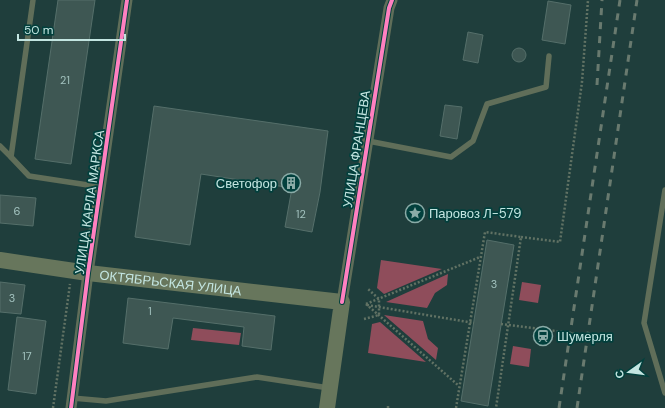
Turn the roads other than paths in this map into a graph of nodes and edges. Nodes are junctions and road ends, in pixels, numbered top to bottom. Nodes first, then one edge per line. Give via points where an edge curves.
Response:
1 (33, 0) edge
2 (128, 0) edge
3 (392, 0) edge
4 (549, 56) dead end
5 (368, 142) junction
6 (0, 146) edge
7 (11, 157) junction
8 (101, 187) junction
9 (665, 190) edge
10 (0, 260) edge
11 (88, 273) junction
12 (342, 302) junction
13 (330, 388) junction
14 (665, 393) edge
15 (72, 403) edge
16 (327, 408) edge

1 - 7 lane
2 - 8 street, УЛИЦА КАРЛА МАРКСА
3 - 5 street, УЛИЦА ФРАНЦЕВА
4 - 5 lane via 546,87 488,104 473,141 451,157
5 - 12 street, УЛИЦА ФРАНЦЕВА
6 - 7 lane
7 - 8 lane via 30,176
8 - 11 street, УЛИЦА КАРЛА МАРКСА
9 - 14 lane via 644,324
10 - 11 main road, ОКТЯБРЬСКАЯ УЛИЦА
11 - 12 main road, ОКТЯБРЬСКАЯ УЛИЦА
11 - 15 street, УЛИЦА КАРЛА МАРКСА
12 - 13 main road, УЛИЦА ФРАНЦЕВА
13 - 15 lane via 257,377 106,401
13 - 16 main road, УЛИЦА ФРАНЦЕВА

